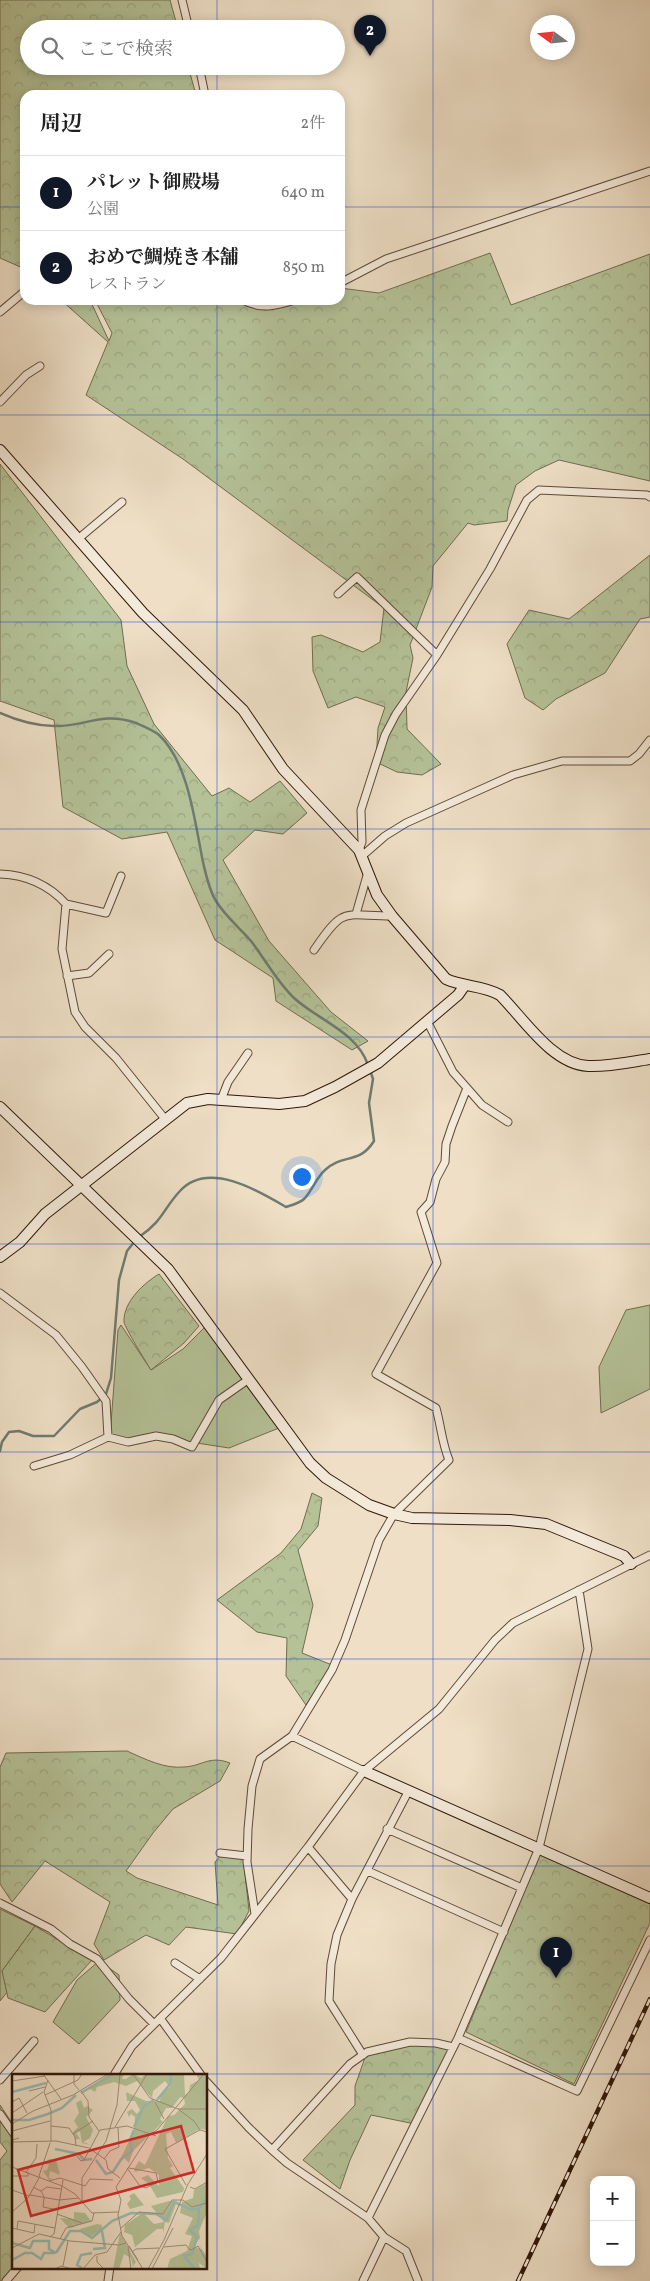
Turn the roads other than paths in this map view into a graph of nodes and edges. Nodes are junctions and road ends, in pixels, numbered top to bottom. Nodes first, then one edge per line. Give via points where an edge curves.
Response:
1 (182, 0) edge
2 (187, 20) edge
3 (202, 75) edge
4 (205, 90) edge
5 (650, 171) edge
6 (345, 280) edge
7 (20, 295) edge
8 (255, 305) edge
9 (279, 305) edge
10 (0, 312) edge
11 (40, 366) dead end
12 (0, 402) edge
13 (0, 450) edge
14 (650, 498) edge
15 (122, 502) dead end
16 (78, 539) junction
17 (338, 594) dead end
18 (437, 655) junction
19 (650, 740) edge
20 (360, 853) junction
21 (368, 872) junction
22 (0, 874) edge
23 (120, 876) dead end
24 (66, 904) junction
25 (356, 914) junction
26 (392, 916) junction
27 (314, 950) dead end
28 (109, 954) dead end
29 (67, 976) junction
30 (465, 985) junction
31 (427, 1021) junction
32 (248, 1053) dead end
33 (650, 1060) edge
34 (467, 1088) junction
35 (221, 1100) junction
36 (0, 1107) edge
37 (165, 1119) junction
38 (508, 1122) dead end
39 (80, 1186) junction
40 (0, 1257) edge
41 (0, 1292) edge
42 (249, 1379) junction
43 (108, 1437) junction
44 (34, 1466) dead end
45 (394, 1514) junction
46 (650, 1555) edge
47 (631, 1564) junction
48 (579, 1590) junction
49 (292, 1736) junction
50 (364, 1771) junction
51 (408, 1792) junction
52 (387, 1829) junction
53 (308, 1847) junction
54 (539, 1848) junction
55 (220, 1853) dead end
56 (247, 1856) junction
57 (368, 1871) junction
58 (522, 1888) junction
59 (650, 1898) edge
60 (352, 1899) junction
61 (0, 1903) edge
62 (255, 1914) junction
63 (504, 1932) junction
64 (650, 1940) edge
65 (175, 1963) dead end
66 (200, 1979) junction
67 (160, 2018) junction
68 (154, 2024) junction
69 (458, 2038) junction
70 (34, 2041) dead end
71 (454, 2047) junction
72 (363, 2055) junction
73 (115, 2074) edge
74 (200, 2074) edge
75 (0, 2080) edge
76 (208, 2083) edge
77 (0, 2114) edge
78 (12, 2131) edge
79 (272, 2150) junction
80 (368, 2218) junction
81 (384, 2237) junction
82 (17, 2268) edge
83 (110, 2268) edge
84 (6, 2281) edge
85 (108, 2281) edge
86 (363, 2281) edge
87 (418, 2281) edge

1 - 2 street
3 - 4 street
5 - 6 street via 386,259
7 - 10 street
8 - 9 street
11 - 12 street via 26,375
13 - 16 street
14 - 18 street via 647,495 539,490 527,500 490,569
15 - 16 street
16 - 20 street via 162,632 232,697 298,788
17 - 18 street via 357,576
18 - 20 street via 385,735 361,810
19 - 20 street via 630,761 562,761 512,775 406,823
20 - 21 street
21 - 25 street
21 - 26 street via 377,895
22 - 24 street via 16,875 48,886
23 - 24 street via 106,912
24 - 29 street via 62,949
25 - 26 street
25 - 27 street via 338,918
26 - 30 street via 446,979
28 - 29 street via 89,973
29 - 37 street via 75,1012 85,1027 116,1058
30 - 31 street
30 - 33 street via 500,994 551,1050 568,1062 589,1066
31 - 34 street via 453,1072
31 - 35 street via 378,1063 305,1101 279,1104
32 - 35 street via 228,1082
34 - 38 street via 482,1105
34 - 45 street via 446,1144 445,1162 430,1202 422,1212 437,1264 376,1374 436,1408 442,1443 449,1460
35 - 37 street via 187,1103
36 - 39 street
37 - 39 street
39 - 40 street
39 - 42 street via 168,1269
41 - 43 street via 56,1334 99,1391 106,1402
42 - 43 street via 219,1400 192,1446 156,1436 128,1442
42 - 45 street via 310,1463 326,1478 369,1505
43 - 44 street via 70,1455
45 - 47 street via 412,1518 546,1524 624,1556
45 - 49 street via 379,1540 332,1670
46 - 47 street
47 - 48 street
48 - 50 street via 513,1623 495,1640 439,1709
48 - 54 street via 588,1649
49 - 50 street
49 - 56 street via 260,1759 252,1786
50 - 51 street
50 - 53 street
51 - 52 street
51 - 54 street
52 - 57 street
52 - 58 street
53 - 60 street
53 - 62 street
54 - 58 street
54 - 59 street
55 - 56 street
56 - 62 street
57 - 60 street
57 - 63 street
58 - 63 street
60 - 72 street via 337,1935 328,2001
61 - 68 street via 51,1929 97,1959
62 - 66 street
63 - 69 street
64 - 69 street via 577,2091
65 - 66 street
66 - 67 street
67 - 68 street
67 - 74 street
68 - 73 street via 132,2046
69 - 71 street
70 - 75 street
71 - 72 street via 410,2042
71 - 80 street
72 - 79 street via 350,2064
76 - 79 street
77 - 78 street
79 - 80 street
80 - 81 street
81 - 86 street
81 - 87 street via 406,2251
82 - 84 street
83 - 85 street

